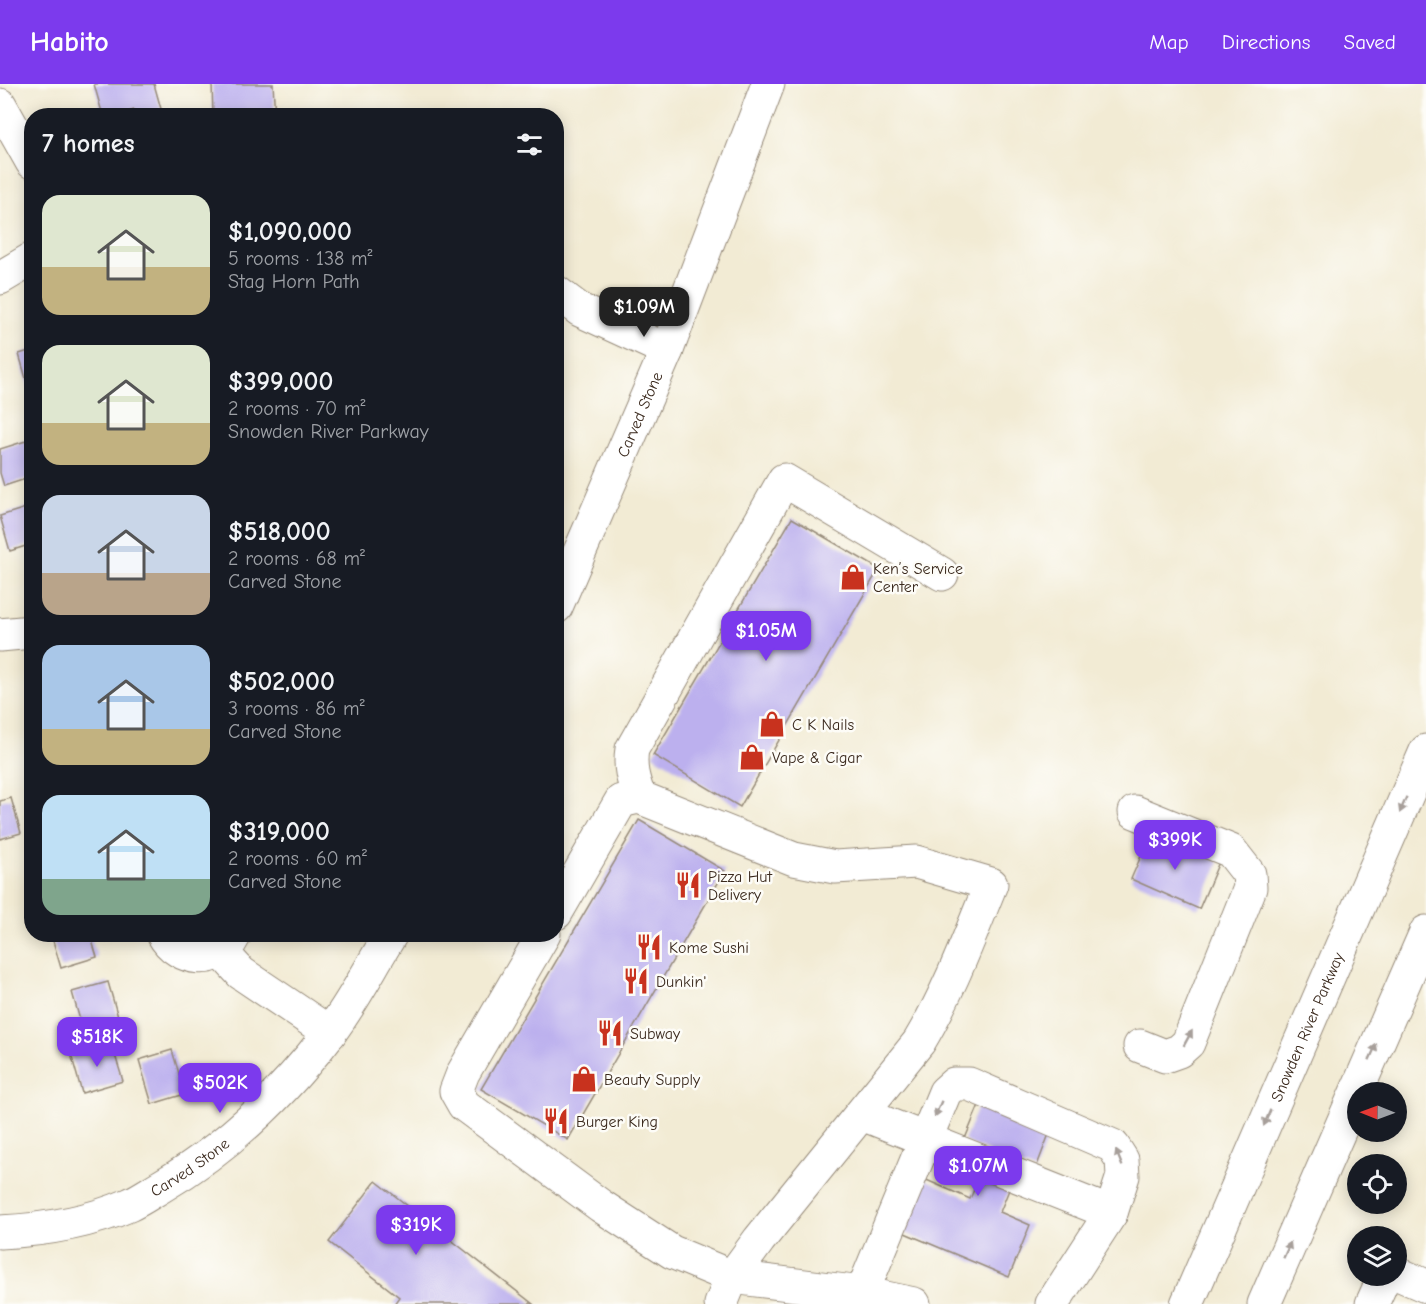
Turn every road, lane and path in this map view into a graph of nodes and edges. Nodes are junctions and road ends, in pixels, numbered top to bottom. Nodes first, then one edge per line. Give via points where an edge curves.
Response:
1 (768, 84) edge
2 (0, 105) edge
3 (24, 148) edge
4 (24, 264) edge
5 (0, 278) edge
6 (564, 298) edge
7 (667, 350) junction
8 (942, 574) dead end
9 (564, 588) edge
10 (24, 633) edge
11 (0, 635) edge
12 (1426, 751) edge
13 (639, 797) junction
14 (1135, 812) dead end
15 (564, 899) edge
16 (1426, 932) edge
17 (169, 942) edge
18 (386, 942) edge
19 (539, 942) edge
20 (228, 943) edge
21 (330, 1033) junction
22 (1140, 1046) dead end
23 (862, 1114) junction
24 (926, 1139) junction
25 (1111, 1213) junction
26 (0, 1232) edge
27 (1407, 1278) edge
28 (1380, 1286) edge
29 (1426, 1286) edge
30 (726, 1291) edge
31 (862, 1293) junction
32 (914, 1304) edge
33 (1052, 1304) edge
34 (1186, 1304) edge
35 (1264, 1304) edge
36 (1372, 1304) edge

1 - 7 street, Carved Stone
2 - 3 street
4 - 5 street
6 - 7 street via 580,310
7 - 9 street, Carved Stone
8 - 13 street via 784,480 632,749 632,779
10 - 11 street
12 -> 34 street, Snowden River Parkway
13 - 15 street via 621,801
13 - 23 street via 794,859 835,867 916,862 991,884 932,1021
22 -> 14 street via 1165,1056 1188,1043 1250,888 1249,874 1231,851
35 -> 16 street
17 - 20 street via 188,956 203,958
18 - 21 street, Carved Stone
19 - 30 street via 456,1091 464,1105 601,1206
20 - 21 street via 250,979
21 - 26 street, Carved Stone via 276,1098 229,1141 178,1177 129,1205 75,1222
23 - 24 street
23 - 30 street via 759,1240
24 - 25 street
25 -> 24 street via 1123,1176 1122,1160 1113,1146 969,1084 954,1084 945,1092
24 - 31 street
25 - 33 street
27 - 29 street
28 - 36 street
30 - 31 street
31 - 32 street

